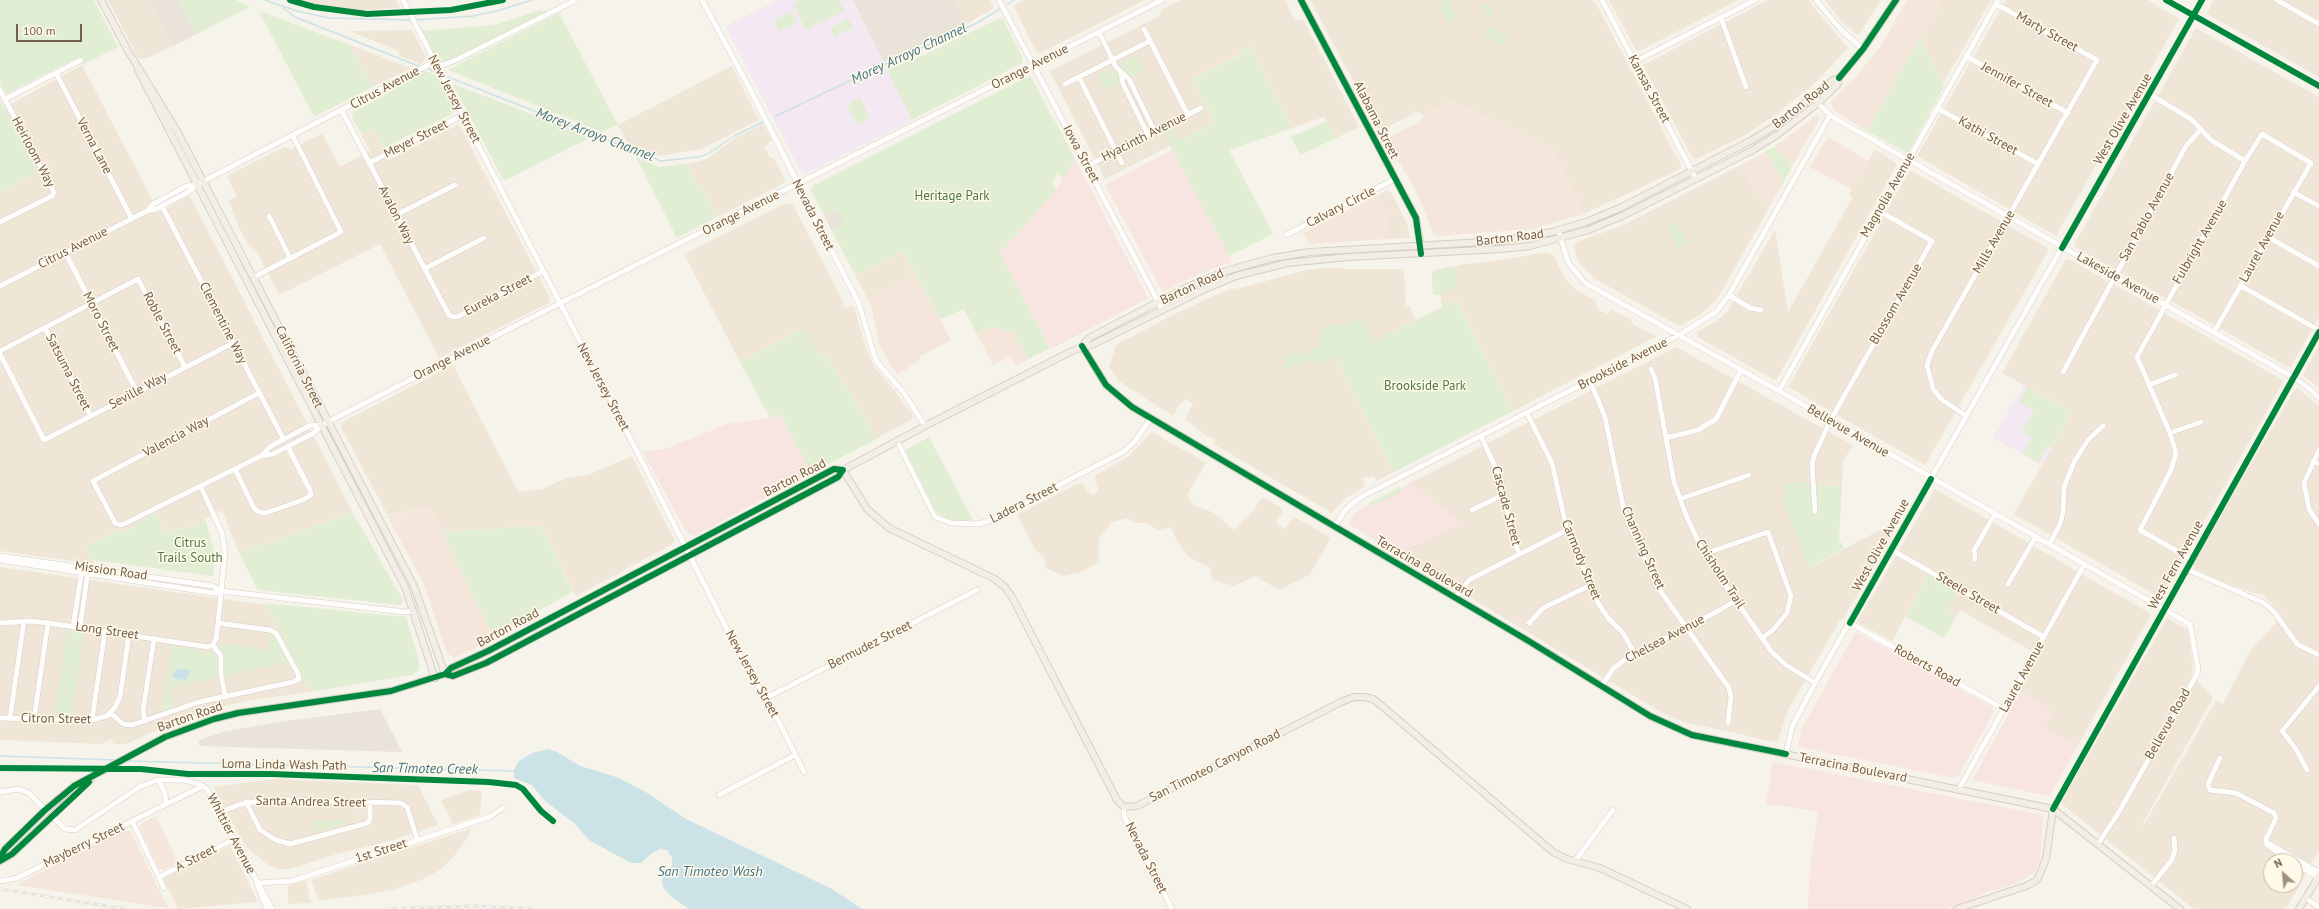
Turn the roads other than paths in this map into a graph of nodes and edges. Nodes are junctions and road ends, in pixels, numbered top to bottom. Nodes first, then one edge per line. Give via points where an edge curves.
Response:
1 (101, 0) edge
2 (403, 0) edge
3 (576, 0) edge
4 (702, 0) edge
5 (999, 0) edge
6 (1162, 0) edge
7 (1301, 0) edge
8 (1602, 0) edge
9 (1755, 0) edge
10 (1816, 0) edge
11 (1895, 0) edge
12 (2166, 0) edge
13 (2202, 0) edge
14 (2277, 0) edge
15 (1997, 2) edge
16 (2194, 16) junction
17 (1721, 18) junction
18 (2319, 24) edge
19 (1144, 29) dead end
20 (1098, 32) junction
21 (1150, 42) junction
22 (1863, 49) junction
23 (1966, 56) junction
24 (81, 60) dead end
25 (1113, 60) junction
26 (2097, 60) joint
27 (1634, 62) junction
28 (437, 65) junction
29 (1034, 65) junction
30 (137, 68) junction
31 (56, 73) junction
32 (1121, 74) junction
33 (1078, 77) junction
34 (1839, 78) junction
35 (1065, 84) dead end
36 (2319, 86) edge
37 (1746, 87) dead end
38 (0, 90) edge
39 (2149, 94) junction
40 (1813, 98) junction
41 (5, 99) junction
42 (1818, 103) junction
43 (1804, 104) junction
44 (1201, 108) dead end
45 (1937, 108) junction
46 (342, 111) junction
47 (2068, 113) junction
48 (463, 115) junction
49 (1188, 115) junction
50 (1830, 115) junction
51 (1794, 123) junction
52 (2201, 129) junction
53 (1155, 132) junction
54 (1767, 132) junction
55 (1148, 135) junction
56 (1777, 135) junction
57 (293, 136) junction
58 (1116, 151) junction
59 (1908, 160) junction
60 (2245, 161) junction
61 (369, 163) junction
62 (1122, 163) dead end
63 (2311, 163) joint
64 (2038, 164) junction
65 (1087, 166) junction
66 (1692, 172) junction
67 (1395, 179) junction
68 (1696, 179) junction
69 (203, 182) junction
70 (797, 184) junction
71 (196, 185) junction
72 (455, 185) dead end
73 (2293, 192) junction
74 (162, 206) junction
75 (2319, 206) edge
76 (147, 211) junction
77 (1879, 211) junction
78 (396, 215) junction
79 (269, 216) dead end
80 (2008, 217) junction
81 (132, 219) junction
82 (0, 222) edge
83 (1558, 230) junction
84 (1286, 235) dead end
85 (2268, 237) junction
86 (484, 238) dead end
87 (1561, 239) junction
88 (1421, 246) junction
89 (2062, 248) junction
90 (64, 252) junction
91 (1421, 254) junction
92 (290, 258) junction
93 (1245, 265) junction
94 (2319, 266) edge
95 (424, 269) junction
96 (543, 271) junction
97 (1247, 273) junction
98 (2114, 276) junction
99 (254, 277) junction
100 (0, 286) edge
101 (2240, 286) junction
102 (1729, 295) junction
103 (1158, 302) junction
104 (91, 303) junction
105 (560, 304) junction
106 (2165, 305) junction
107 (1162, 309) junction
108 (1761, 310) dead end
109 (452, 316) joint
110 (45, 328) junction
111 (2319, 331) edge
112 (2214, 332) junction
113 (1677, 336) junction
114 (233, 343) junction
115 (1082, 346) junction
116 (0, 353) edge
117 (185, 367) junction
118 (1651, 369) dead end
119 (1741, 370) junction
120 (2063, 372) dead end
121 (2175, 375) dead end
122 (2293, 377) junction
123 (1590, 381) junction
124 (2149, 385) junction
125 (1779, 391) junction
126 (137, 392) junction
127 (259, 393) junction
128 (2319, 398) edge
129 (1527, 412) junction
130 (90, 416) junction
131 (1966, 416) junction
132 (1151, 418) junction
133 (1830, 420) junction
134 (327, 422) junction
135 (2201, 422) dead end
136 (320, 426) junction
137 (924, 426) junction
138 (2103, 426) dead end
139 (2170, 433) junction
140 (1481, 436) junction
141 (1666, 438) junction
142 (284, 440) junction
143 (897, 441) junction
144 (288, 446) junction
145 (2319, 450) edge
146 (261, 456) junction
147 (2313, 461) junction
148 (2319, 464) edge
149 (235, 469) junction
150 (843, 470) junction
151 (1750, 475) dead end
152 (1932, 479) junction
153 (201, 487) junction
154 (1505, 494) junction
155 (1680, 499) junction
156 (1472, 510) dead end
157 (1815, 512) dead end
158 (1995, 514) junction
159 (2319, 524) edge
160 (120, 525) joint
161 (1334, 527) junction
162 (1567, 530) junction
163 (2035, 538) junction
164 (2049, 545) junction
165 (685, 546) junction
166 (1892, 550) junction
167 (1519, 554) junction
168 (1704, 554) junction
169 (689, 555) junction
170 (0, 556) edge
171 (1974, 559) dead end
172 (0, 560) edge
173 (400, 560) junction
174 (2191, 560) junction
175 (392, 564) junction
176 (2084, 565) junction
177 (83, 567) junction
178 (89, 567) junction
179 (2186, 569) junction
180 (82, 573) junction
181 (88, 574) junction
182 (2008, 584) dead end
183 (1591, 585) junction
184 (977, 590) dead end
185 (221, 591) junction
186 (1455, 597) junction
187 (1736, 600) junction
188 (77, 602) junction
189 (84, 603) junction
190 (2164, 610) junction
191 (413, 611) junction
192 (24, 621) junction
193 (0, 623) edge
194 (48, 623) junction
195 (218, 623) junction
196 (1529, 623) dead end
197 (1850, 623) junction
198 (73, 627) junction
199 (1687, 627) junction
200 (80, 628) junction
201 (105, 631) junction
202 (129, 634) junction
203 (2044, 637) junction
204 (154, 638) junction
205 (1762, 638) junction
206 (214, 645) junction
207 (1635, 654) junction
208 (2319, 655) edge
209 (445, 674) junction
210 (435, 678) junction
211 (1815, 683) junction
212 (2319, 686) edge
213 (1601, 687) junction
214 (225, 696) junction
215 (764, 699) junction
216 (2004, 709) junction
217 (111, 713) junction
218 (0, 718) edge
219 (10, 718) junction
220 (34, 719) junction
221 (92, 720) junction
222 (145, 721) junction
223 (1728, 723) dead end
224 (1786, 754) junction
225 (795, 755) junction
226 (2220, 758) dead end
227 (2307, 770) dead end
228 (804, 772) dead end
229 (93, 778) junction
230 (158, 780) junction
231 (203, 786) junction
232 (1959, 789) junction
233 (0, 792) edge
234 (719, 795) dead end
235 (246, 802) junction
236 (370, 803) junction
237 (166, 804) junction
238 (1124, 807) junction
239 (502, 808) dead end
240 (2053, 809) junction
241 (46, 810) junction
242 (1613, 810) dead end
243 (220, 812) junction
244 (52, 816) junction
245 (132, 821) junction
246 (2174, 838) dead end
247 (234, 839) junction
248 (417, 839) junction
249 (2098, 844) junction
250 (2282, 853) edge
251 (0, 858) edge
252 (0, 861) edge
253 (1575, 861) junction
254 (2303, 866) edge
255 (2303, 868) edge
256 (2319, 875) edge
257 (159, 877) junction
258 (0, 881) edge
259 (257, 883) junction
260 (2151, 886) junction
261 (164, 888) dead end
262 (2305, 898) junction
263 (2319, 907) edge
264 (267, 909) edge
265 (272, 909) edge
266 (1172, 909) edge
267 (1687, 909) edge
268 (1957, 909) edge
269 (2180, 909) edge
270 (2299, 909) edge

1 - 30 main road, California Street
2 - 28 street, New Jersey Street
3 - 28 street, Citrus Avenue via 456,60
4 - 70 street, Nevada Street
5 - 29 street, Iowa Street
6 - 20 street, Orange Avenue
7 - 67 main road, Alabama Street
8 - 27 street, Kansas Street
9 - 17 street
10 - 22 street via 1841,30
11 - 22 main road
12 - 16 street
13 - 16 street, West Olive Avenue
14 - 18 street
15 - 23 street, Magnolia Avenue
15 - 26 street, Marty Street
16 - 36 street
16 - 39 street, West Olive Avenue
17 - 27 street
17 - 37 street
19 - 21 street
20 - 25 street
20 - 29 street, Orange Avenue
21 - 25 street
21 - 49 street
22 - 34 main road
23 - 45 street, Magnolia Avenue
23 - 47 street, Jennifer Street
24 - 31 street
25 - 32 street
25 - 33 street
26 - 47 street, Mills Avenue
27 - 66 street, Kansas Street
28 - 46 street, Citrus Avenue via 430,64
28 - 48 street, New Jersey Street
29 - 65 street, Iowa Street
29 - 70 street, Orange Avenue
30 - 69 main road, California Street via 177,131
30 - 71 main road, California Street
31 - 41 street
31 - 81 street, Verna Lane
32 - 53 street via 1129,79
32 - 55 street via 1123,84
33 - 35 street
33 - 58 street
34 - 40 main road, Barton Road via 1833,80
34 - 42 main road, Barton Road via 1838,84
38 - 41 street, Heirloom Way
39 - 52 street via 2191,119
39 - 89 street, West Olive Avenue
40 - 42 street, Lakeside Avenue
40 - 43 main road, Barton Road
41 - 82 street, Heirloom Way via 54,192 52,196
42 - 50 street, Lakeside Avenue
42 - 51 main road, Barton Road
43 - 51 main road via 1802,110 1792,118
43 - 54 main road, Barton Road
44 - 49 street, Hyacinth Avenue
45 - 59 street, Magnolia Avenue
45 - 64 street, Kathi Street
46 - 57 street, Citrus Avenue
46 - 61 street, Avalon Way
47 - 64 street, Mills Avenue
48 - 61 street, Meyer Street
48 - 96 street, New Jersey Street
49 - 53 street, Hyacinth Avenue
50 - 59 street, Lakeside Avenue
50 - 102 street, Brookside Avenue
51 - 56 main road, Barton Road
52 - 60 street via 2216,144
52 - 98 street, San Pablo Avenue via 2186,146
53 - 55 street, Hyacinth Avenue
54 - 56 main road
54 - 66 main road, Barton Road
55 - 58 street, Hyacinth Avenue
56 - 68 main road, Barton Road
57 - 69 street, Citrus Avenue
57 - 92 street via 341,232
58 - 62 street
58 - 65 street, Hyacinth Avenue
59 - 77 street, Magnolia Avenue
59 - 80 street, Lakeside Avenue
60 - 63 street, Fulbright Avenue via 2262,134
60 - 106 street, Fulbright Avenue
61 - 78 street, Avalon Way
63 - 73 street, Laurel Avenue
64 - 80 street, Mills Avenue
65 - 103 street, Iowa Street
66 - 68 street, Kansas Street
66 - 83 main road, Barton Road via 1620,208
67 - 84 street, Calvary Circle
67 - 88 main road, Alabama Street via 1417,222
68 - 87 main road, Barton Road via 1611,221
69 - 71 street, Citrus Avenue
69 - 99 main road, California Street
70 - 105 street, Orange Avenue
70 - 137 street, Nevada Street via 859,304 876,362 904,393
71 - 74 street, Citrus Avenue
71 - 76 street, Citrus Avenue via 187,186 153,204
71 - 136 main road, California Street
72 - 78 street
73 - 75 street
73 - 85 street, Laurel Avenue
74 - 76 street, Citrus Avenue
74 - 114 street, Clementine Way
76 - 81 street, Citrus Avenue
77 - 125 street, Magnolia Avenue
77 - 133 street, Blossom Avenue via 1932,241
78 - 95 street, Avalon Way
79 - 92 street
80 - 89 street, Lakeside Avenue
80 - 131 street, Mills Avenue via 1932,351 1927,365 1936,394 1946,404
81 - 90 street, Citrus Avenue
83 - 87 street, Bellevue Avenue
83 - 88 main road, Barton Road via 1500,241
85 - 94 street
85 - 101 street, Laurel Avenue
86 - 95 street
87 - 91 main road, Barton Road via 1501,249
87 - 113 street, Bellevue Avenue via 1568,262 1585,283
88 - 91 main road, Alabama Street
88 - 93 main road, Barton Road via 1310,252
89 - 98 street, Lakeside Avenue
89 - 131 street, West Olive Avenue
90 - 100 street, Citrus Avenue
90 - 104 street, Moro Street
91 - 97 main road, Barton Road via 1287,263
92 - 99 street
93 - 97 main road
93 - 103 main road, Barton Road via 1206,279
95 - 109 street, Avalon Way
96 - 105 street, New Jersey Street
96 - 109 street, Eureka Street via 459,316
97 - 107 main road, Barton Road
98 - 106 street, Lakeside Avenue
98 - 120 street, San Pablo Avenue
99 - 134 main road, California Street
101 - 111 street
101 - 112 street, Laurel Avenue
102 - 108 street via 1750,308
102 - 113 street, Brookside Avenue via 1716,312
103 - 107 street, Iowa Street
103 - 115 main road, Barton Road via 1089,338
104 - 110 street
104 - 117 street, Roble Street via 138,279
104 - 126 street, Moro Street
105 - 134 street, Orange Avenue
105 - 165 street, New Jersey Street
106 - 112 street, Lakeside Avenue
106 - 124 street, Fulbright Avenue via 2137,357
107 - 115 main road, Barton Road via 1092,345
110 - 116 street
110 - 130 street, Satsuma Street
111 - 122 street, West Fern Avenue
112 - 122 street, Lakeside Avenue
113 - 119 street, Bellevue Avenue
113 - 123 street, Brookside Avenue
114 - 117 street, Seville Way
114 - 127 street, Clementine Way
115 - 132 main road, Terracina Boulevard via 1106,385 1132,407
115 - 137 main road, Barton Road
116 - 130 street, Seville Way via 44,440
117 - 126 street, Seville Way
118 - 141 street, Chisholm Trail
119 - 125 street, Bellevue Avenue
119 - 141 street via 1716,419 1698,430
121 - 124 street
122 - 128 street, Lakeside Avenue
122 - 174 street, West Fern Avenue
123 - 129 street, Brookside Avenue
123 - 199 street, Channing Street via 1605,417 1629,524 1655,582
124 - 139 street, Fulbright Avenue
125 - 133 street, Bellevue Avenue
126 - 130 street, Seville Way
127 - 142 street, Clementine Way
127 - 160 street, Valencia Way via 93,481 115,522
129 - 140 street, Brookside Avenue
129 - 162 street, Carmody Street via 1552,463
131 - 152 street, West Olive Avenue
132 - 143 street, Ladera Street via 1138,438 1123,452 989,522 978,524 951,523 935,517
132 - 161 main road, Terracina Boulevard
133 - 152 street, Bellevue Avenue
133 - 157 street via 1812,460
134 - 136 street, Orange Avenue
134 - 173 main road, California Street
135 - 139 street
136 - 142 street, Orange Avenue via 311,425
136 - 144 street, Orange Avenue via 314,433
136 - 175 main road, California Street
137 - 143 main road, Barton Road
138 - 164 street via 2088,440 2074,462 2064,487 2060,524
139 - 174 street, Fulbright Avenue via 2176,447 2175,460 2140,530
140 - 154 street, Cascade Street via 1496,466
140 - 161 street, Brookside Avenue via 1356,500
141 - 155 street, Chisholm Trail
142 - 146 street, Orange Avenue via 271,446
143 - 150 main road, Barton Road
144 - 146 street, Orange Avenue via 273,454
144 - 149 street via 311,495 266,514 259,512 254,508
145 - 147 street
146 - 149 street, Orange Avenue
147 - 148 street
147 - 159 street via 2304,483 2309,509
149 - 153 street, Orange Avenue
150 - 165 main road, Barton Road via 834,469
150 - 169 main road, Barton Road via 838,477
150 - 238 main road via 867,510 889,528 993,578 1005,587 1117,800
151 - 155 street
152 - 158 street, Bellevue Avenue
152 - 166 street, West Olive Avenue
153 - 160 street, Orange Avenue
153 - 185 street via 222,533 224,552
154 - 156 street
154 - 167 street, Cascade Street
155 - 168 street, Chisholm Trail
158 - 163 street, Bellevue Avenue
158 - 171 street via 1974,550
161 - 186 main road, Terracina Boulevard
162 - 167 street
162 - 183 street, Carmody Street
163 - 164 street, Bellevue Avenue
163 - 182 street
164 - 176 street, Bellevue Avenue
165 - 169 street, New Jersey Street
165 - 209 main road, Barton Road via 488,651 451,668
166 - 197 street, West Olive Avenue
166 - 203 street, Steele Street
167 - 186 street via 1469,580
168 - 187 street, Chisholm Trail
168 - 205 street via 1768,532 1791,596 1785,616
169 - 209 main road, Barton Road via 486,663 453,676
169 - 215 street, New Jersey Street
170 - 177 street, Mission Road
172 - 180 street, Mission Road
173 - 175 main road
173 - 209 main road, California Street via 418,596
174 - 179 street, West Fern Avenue
175 - 191 main road, California Street via 405,587
176 - 190 street, Bellevue Avenue
176 - 203 street, Laurel Avenue
177 - 178 street, Mission Road
177 - 180 street
178 - 181 street
178 - 185 street, Mission Road via 213,586
179 - 190 street, West Fern Avenue
179 - 208 street via 2264,603 2275,613 2297,644
180 - 181 street, Mission Road
180 - 188 street
181 - 185 street, Mission Road via 213,593
181 - 189 street
183 - 196 street via 1543,608
183 - 207 street, Carmody Street via 1602,611 1623,633
184 - 215 street, Bermudez Street
185 - 191 street, Mission Road
185 - 195 street
186 - 213 main road, Terracina Boulevard
187 - 199 street, Chelsea Avenue
187 - 205 street, Chisholm Trail
188 - 189 street
188 - 198 street
189 - 200 street
190 - 240 street, West Fern Avenue
190 - 249 street, Bellevue Road via 2192,628 2198,669 2117,815
191 - 210 main road, California Street
192 - 193 street, Long Street
192 - 194 street, Long Street
192 - 219 street
194 - 198 street, Long Street
194 - 220 street
195 - 206 street
195 - 214 street via 276,633 299,679
197 - 211 street, West Olive Avenue
197 - 216 street, Roberts Road
198 - 200 street, Long Street
199 - 207 street, Chelsea Avenue
199 - 223 street, Channing Street via 1729,688 1731,710
200 - 201 street, Long Street
201 - 202 street, Long Street
201 - 221 street
202 - 204 street, Long Street
202 - 217 street via 120,697
203 - 216 street, Laurel Avenue
204 - 206 street, Long Street via 208,647
204 - 222 street via 143,711
205 - 211 street, Chisholm Trail via 1786,665
206 - 214 street via 221,656
207 - 213 street, Chelsea Avenue via 1613,669
209 - 210 main road, Barton Road
210 - 229 main road, Barton Road via 385,692 238,713 189,727 144,746
211 - 224 street, West Olive Avenue via 1792,726
212 - 227 street via 2282,731 2296,749
213 - 224 main road, Terracina Boulevard via 1650,716 1692,735
214 - 222 street via 199,702
215 - 225 street, New Jersey Street via 776,716
216 - 232 street, Laurel Avenue
217 - 221 street, Citron Street via 102,719
217 - 222 street via 126,726
218 - 219 street, Citron Street
219 - 220 street, Citron Street
220 - 221 street, Citron Street
224 - 232 main road, Terracina Boulevard
225 - 228 street, New Jersey Street
225 - 234 street
226 - 250 street via 2208,784 2210,790 2236,793 2274,813 2276,821 2266,842
229 - 241 main road, Barton Road via 74,786
229 - 244 main road, Barton Road
230 - 231 street, Mayberry Street via 184,780
230 - 237 street via 165,793
230 - 244 street, Mayberry Street via 141,786 75,830 65,828
231 - 237 street, Mayberry Street
231 - 243 street, Whittier Avenue
232 - 240 main road, Terracina Boulevard
233 - 241 street via 18,789 29,793
235 - 236 street, Santa Andrea Street via 281,799
235 - 236 street via 260,830 276,840 290,844 368,823
235 - 243 street, Santa Andrea Street
236 - 248 street, Santa Andrea Street via 404,805
237 - 245 street, Mayberry Street
238 - 253 main road, San Timoteo Canyon Road via 1137,806 1342,702 1354,697 1364,697 1373,699 1382,706 1553,852
238 - 266 street, Nevada Street via 1124,816
239 - 248 street, 1st Street via 489,817
240 - 249 main road, Terracina Boulevard
240 - 268 main road, West Fern Avenue via 2046,859 2037,880
241 - 251 main road, Barton Road via 5,849
242 - 253 street
243 - 247 street, Whittier Avenue
244 - 252 main road, Barton Road via 12,854
245 - 257 street
245 - 258 street, Mayberry Street via 17,878
246 - 260 street via 2171,861
247 - 257 street, A Street
247 - 259 street, Whittier Avenue
248 - 259 street, 1st Street via 292,881
249 - 260 main road, Terracina Boulevard
253 - 267 main road, San Timoteo Canyon Road via 1600,868
254 - 256 street
255 - 256 street
256 - 262 main road
257 - 261 street
259 - 264 street, Whittier Avenue
259 - 265 street, Whittier Avenue
260 - 269 main road, Terracina Boulevard
262 - 263 street
262 - 270 main road

